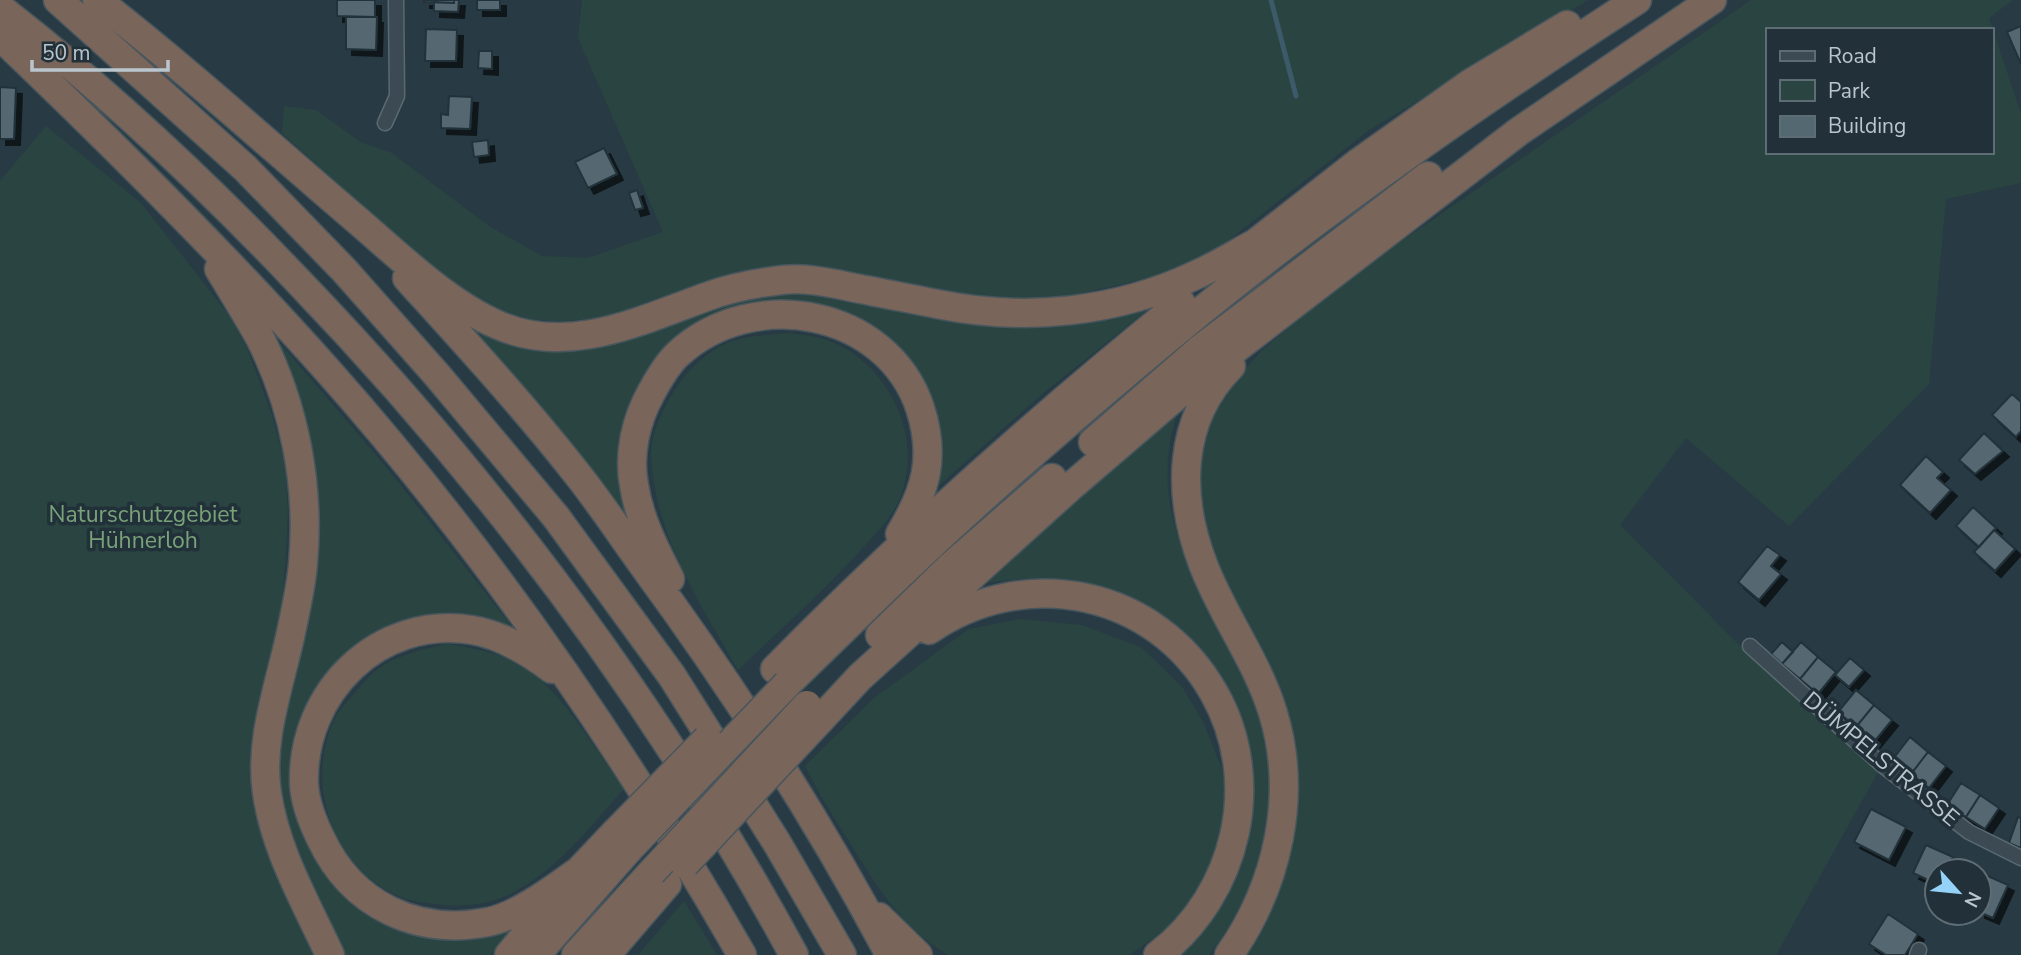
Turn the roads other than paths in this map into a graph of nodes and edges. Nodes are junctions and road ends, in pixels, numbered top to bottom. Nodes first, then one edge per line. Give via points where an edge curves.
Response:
1 (58, 0) edge
2 (97, 0) edge
3 (396, 0) edge
4 (1608, 0) edge
5 (1637, 0) edge
6 (1697, 0) edge
7 (1712, 0) edge
8 (0, 8) edge
9 (0, 36) edge
10 (385, 123) dead end
11 (336, 202) junction
12 (197, 231) junction
13 (1256, 243) junction
14 (1334, 272) junction
15 (834, 609) junction
16 (1750, 646) dead end
17 (704, 647) junction
18 (781, 677) junction
19 (860, 677) junction
20 (571, 683) junction
21 (814, 712) junction
22 (623, 841) junction
23 (2021, 859) edge
24 (580, 870) junction
25 (659, 878) junction
26 (858, 895) junction
27 (610, 950) edge
28 (330, 955) edge
29 (509, 955) edge
30 (536, 955) edge
31 (576, 955) edge
32 (742, 955) edge
33 (794, 955) edge
34 (842, 955) edge
35 (890, 955) edge
36 (918, 955) edge
37 (1158, 955) edge
38 (1229, 955) edge

1 - 34 highway via 246,168 437,374 556,517 672,676
2 - 11 highway
3 - 10 street via 397,96
4 - 13 highway via 1471,83
5 - 18 highway via 1430,139 1268,259 1179,330
6 - 21 highway via 1511,117 1199,350 951,566
7 - 14 highway via 1518,132
8 - 33 highway via 59,54 228,207 416,408 518,532 646,709 751,876
9 - 12 highway
11 - 13 highway via 467,309 531,336 563,338 599,334 745,285 786,279 823,281 997,313 1089,309 1168,287
11 - 17 highway via 575,471
12 - 20 highway via 331,374 481,559
12 - 28 highway via 260,338 276,375 292,420 303,477 303,565 272,717 266,791 279,844
13 - 15 highway via 1060,403
14 - 19 highway via 1195,380
14 - 38 highway via 1219,377 1203,401 1186,453 1190,523 1203,566 1273,711 1285,784 1273,865 1261,901
15 - 17 highway via 899,537 918,505 927,464 927,431 915,393 897,364 847,329 800,315 769,313 737,321 705,334 677,355 641,410 633,445 633,484 646,529
15 - 18 highway
16 - 23 street, DÜMPELSTRASSE via 1882,765 1969,832
17 - 26 highway
18 - 22 highway, bridge
19 - 21 highway
19 - 37 highway via 943,620 980,603 1016,594 1051,592 1095,598 1166,636 1214,693 1237,765 1238,802 1231,853 1217,887 1195,920
20 - 24 highway via 531,653 472,630 442,628 388,641 359,660 334,685 316,717 306,750 304,786 313,822 330,857 357,890 388,911 425,925 490,922 543,898
20 - 32 highway
21 - 25 highway, bridge
22 - 24 highway
22 - 30 highway
24 - 29 highway
25 - 27 highway
25 - 31 highway
26 - 35 highway
26 - 36 highway

